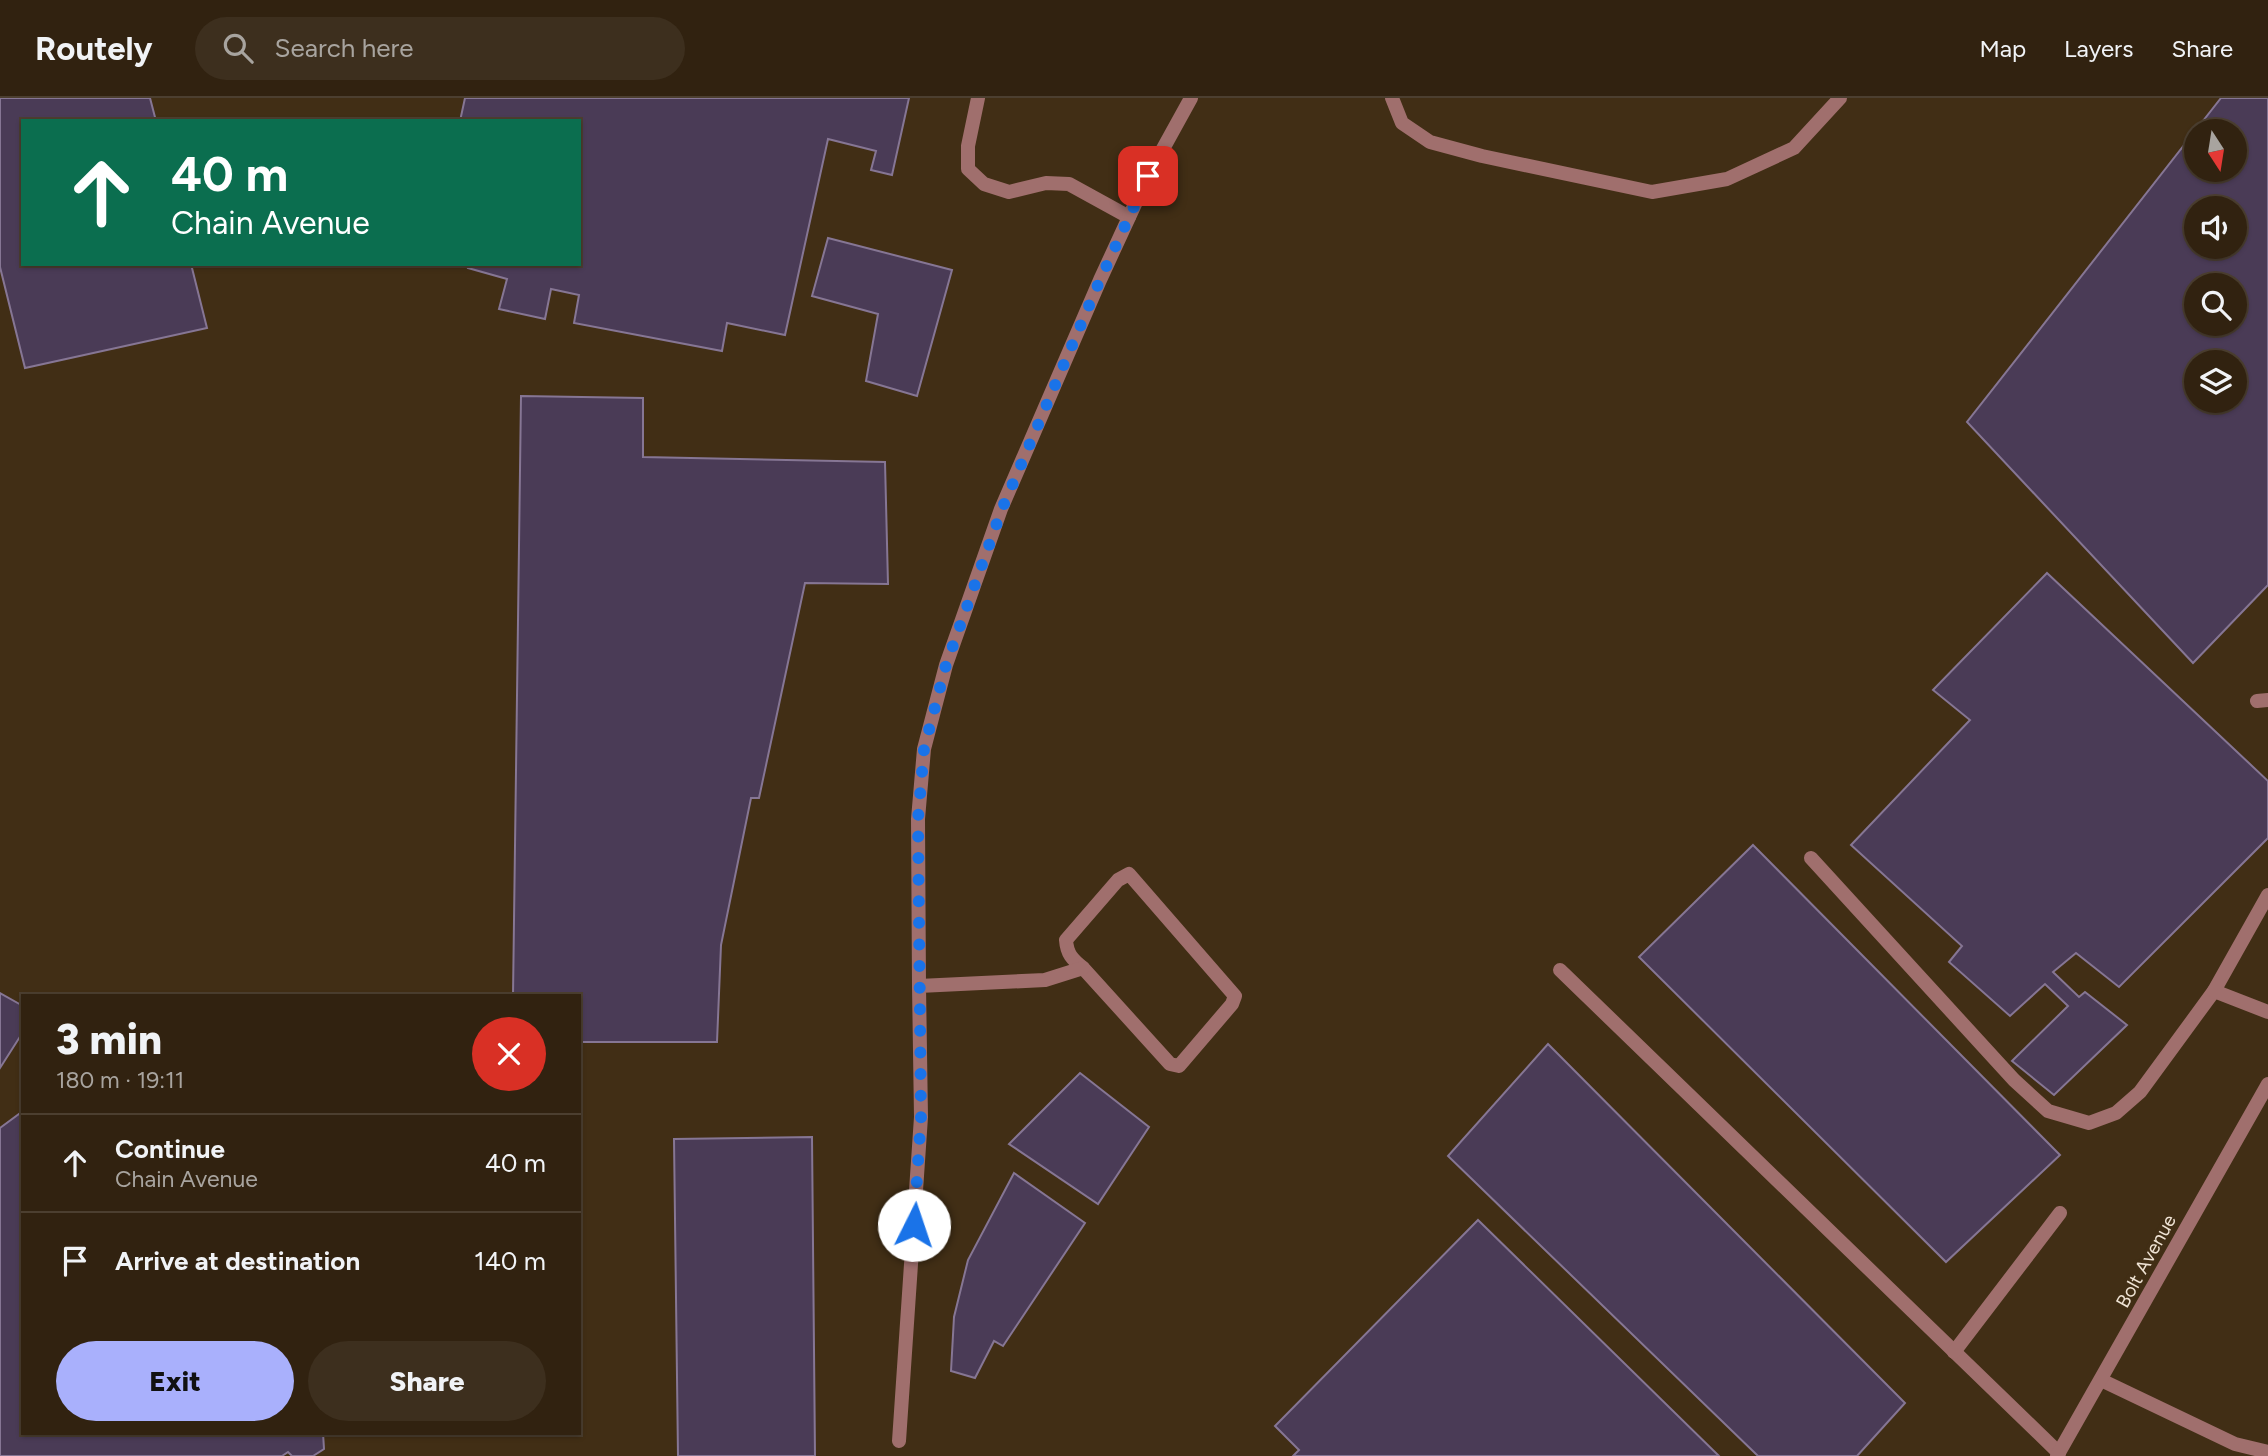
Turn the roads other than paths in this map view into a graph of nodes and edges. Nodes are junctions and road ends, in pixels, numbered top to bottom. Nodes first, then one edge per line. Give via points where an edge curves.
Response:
1 (978, 98) edge
2 (1191, 98) edge
3 (1392, 98) edge
4 (1840, 98) edge
5 (1129, 217) junction
6 (1811, 858) dead end
7 (2268, 895) edge
8 (1083, 968) junction
9 (1560, 970) dead end
10 (919, 986) junction
11 (2214, 991) junction
12 (2268, 1012) edge
13 (2268, 1084) edge
14 (2060, 1213) dead end
15 (1954, 1352) junction
16 (2101, 1380) junction
17 (899, 1441) dead end
18 (2268, 1452) edge
19 (2058, 1454) edge

1 - 5 street via 968,169 984,184 1009,192 1046,183 1069,184
2 - 5 street
3 - 4 street via 1402,123 1430,142 1652,192 1727,179 1794,148
5 - 10 street via 1002,509 946,665 921,777
6 - 11 street via 2014,1080 2048,1111 2089,1122 2116,1113 2140,1092
7 - 11 street
8 - 8 street via 1070,957 1066,940 1118,880 1129,874 1235,996 1179,1066 1170,1064
8 - 10 street via 1045,980
9 - 15 street
10 - 17 street via 921,1117
11 - 12 street
13 - 16 street, Bolt Avenue
14 - 15 street
15 - 19 street
16 - 18 street via 2235,1444
16 - 19 street, Bolt Avenue

